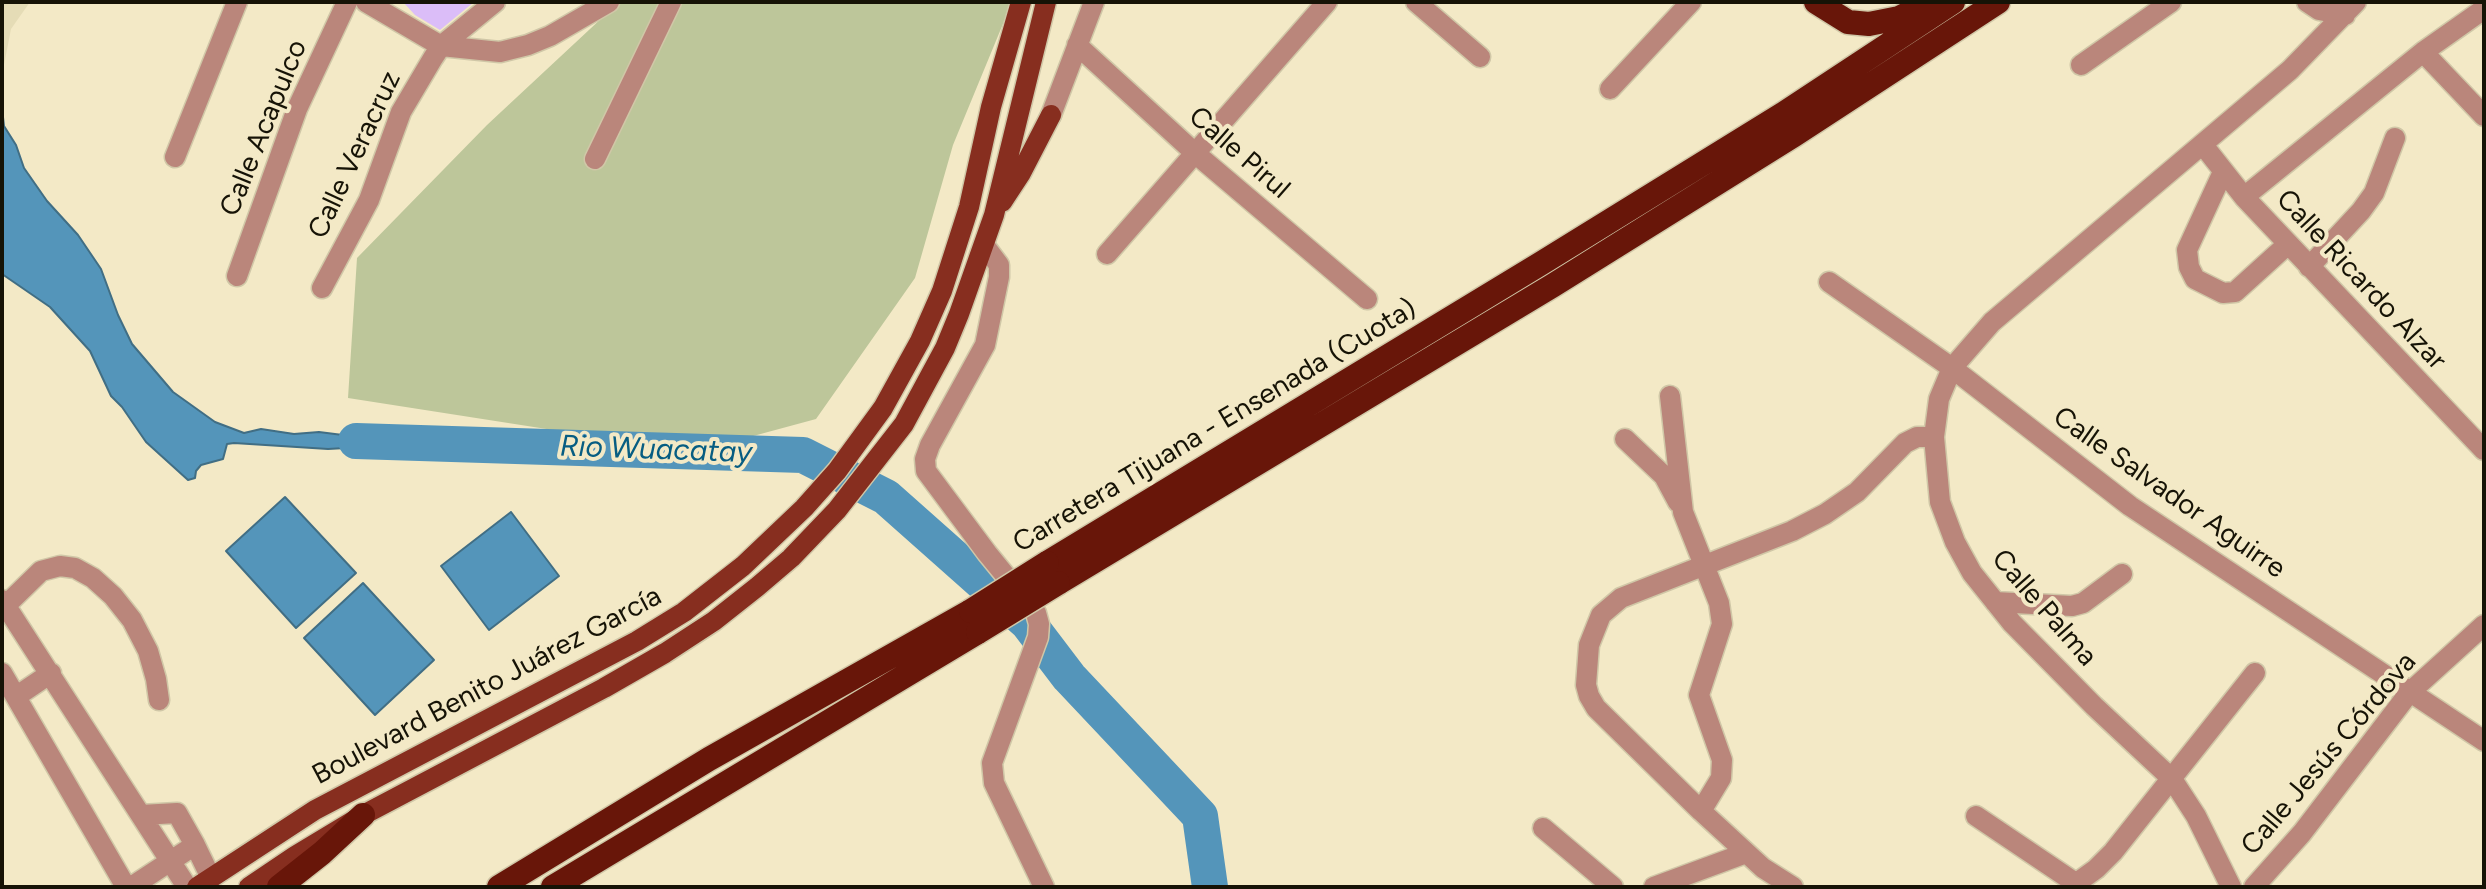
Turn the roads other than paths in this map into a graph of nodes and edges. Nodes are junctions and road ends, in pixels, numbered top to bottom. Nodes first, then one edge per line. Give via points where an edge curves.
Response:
1 (237, 2) edge
2 (347, 2) edge
3 (366, 2) edge
4 (495, 2) edge
5 (609, 2) edge
6 (671, 2) edge
7 (1046, 2) edge
8 (1094, 2) edge
9 (1327, 2) edge
10 (1416, 2) edge
11 (1691, 2) edge
12 (1816, 2) edge
13 (1932, 2) edge
14 (1953, 2) edge
15 (1998, 2) edge
16 (2171, 2) edge
17 (2307, 2) edge
18 (1018, 3) edge
19 (2350, 9) edge
20 (2484, 9) edge
21 (1077, 45) junction
22 (441, 46) junction
23 (2423, 52) junction
24 (1480, 57) dead end
25 (2081, 65) dead end
26 (1610, 89) dead end
27 (1051, 115) joint
28 (2484, 116) edge
29 (2395, 138) dead end
30 (2203, 145) junction
31 (1196, 154) junction
32 (175, 157) dead end
33 (595, 159) dead end
34 (2223, 172) junction
35 (2244, 197) junction
36 (994, 215) junction
37 (2288, 244) junction
38 (984, 245) junction
39 (1107, 254) dead end
40 (2309, 267) junction
41 (237, 276) dead end
42 (1829, 282) dead end
43 (322, 288) dead end
44 (1367, 299) dead end
45 (1952, 368) junction
46 (1670, 396) dead end
47 (1934, 437) junction
48 (1625, 439) dead end
49 (2484, 450) edge
50 (1683, 512) junction
51 (1703, 567) junction
52 (1052, 573) junction
53 (2122, 574) dead end
54 (1995, 602) junction
55 (4, 605) edge
56 (975, 621) junction
57 (2484, 625) edge
58 (2, 673) edge
59 (51, 673) junction
60 (2255, 673) dead end
61 (2409, 693) junction
62 (17, 696) junction
63 (159, 700) dead end
64 (2484, 741) edge
65 (2172, 779) junction
66 (1701, 811) junction
67 (141, 815) junction
68 (363, 815) junction
69 (1976, 816) dead end
70 (1543, 828) dead end
71 (195, 845) junction
72 (1746, 853) junction
73 (170, 861) junction
74 (204, 882) edge
75 (2074, 885) edge
76 (129, 887) edge
77 (187, 887) edge
78 (249, 887) edge
79 (279, 887) edge
80 (499, 887) edge
81 (553, 887) edge
82 (1044, 887) edge
83 (1613, 887) edge
84 (1654, 887) edge
85 (1793, 887) edge
86 (2231, 887) edge
87 (2254, 887) edge

1 - 32 street
2 - 41 street, Calle Acapulco via 297,109
3 - 22 street
4 - 22 street, Calle Veracruz
5 - 22 street via 550,36 514,49
6 - 33 street
7 - 36 main road, Boulevard Benito Juárez García
8 - 21 street
9 - 31 street
10 - 24 street
11 - 26 street
12 - 13 highway via 1848,22 1869,24 1899,18
14 - 52 highway, Carretera Tijuana - Ensenada (Cuota)
15 - 52 highway, Carretera Tijuana - Ensenada (Cuota) via 1566,278
16 - 25 street
17 - 19 street via 2319,10
18 - 74 main road, Boulevard Benito Juárez García via 969,207 931,316 873,424 821,489 773,540 684,612 315,810
19 - 30 street, Calle Palma via 2290,70
20 - 23 street
21 - 27 street
21 - 31 street, Calle Pirul
22 - 43 street, Calle Veracruz via 401,112 369,200
23 - 28 street
23 - 35 street
27 - 36 main road
29 - 40 street via 2374,193
30 - 34 street, Calle Ricardo Alzar
30 - 45 street, Calle Palma via 1992,322
31 - 39 street
31 - 44 street, Calle Pirul
34 - 35 street, Calle Ricardo Alzar
34 - 37 street via 2187,250 2195,279 2223,293 2235,292
35 - 37 street, Calle Ricardo Alzar
36 - 38 main road, Boulevard Benito Juárez García
37 - 40 street, Calle Ricardo Alzar
38 - 68 main road, Boulevard Benito Juárez García via 959,314 893,441 791,558 665,653
38 - 82 street via 999,265 985,345 930,445 926,471 1036,613 1038,637 992,763 994,783
40 - 49 street, Calle Ricardo Alzar
42 - 45 street, Calle Salvador Aguirre
45 - 47 street, Calle Palma via 1939,399
45 - 61 street, Calle Salvador Aguirre via 2105,488
46 - 50 street
47 - 51 street via 1905,443 1857,492 1825,514
47 - 54 street, Calle Palma via 1940,502 1972,573
48 - 50 street via 1664,476
50 - 51 street
51 - 66 street via 1722,624 1699,695 1722,760 1721,778
51 - 66 street via 1609,605 1589,645 1586,685 1596,708
52 - 56 highway, Carretera Tijuana - Ensenada (Cuota), bridge
53 - 54 street via 2072,606
54 - 65 street, Calle Palma
55 - 59 street
55 - 63 street via 41,571 75,568 93,578 132,620 148,651
56 - 80 highway, Carretera Tijuana - Ensenada (Cuota) via 709,759
56 - 81 highway, Carretera Tijuana - Ensenada (Cuota)
57 - 61 street, Calle Jesús Córdova
58 - 62 street
59 - 62 street
59 - 67 street
60 - 65 street
61 - 64 street, Calle Salvador Aguirre
61 - 87 street, Calle Jesús Córdova
62 - 76 street
65 - 75 street via 2113,852
65 - 86 street, Calle Palma
66 - 72 street
67 - 71 street via 177,813
67 - 73 street
68 - 78 main road, Boulevard Benito Juárez García
68 - 79 highway
69 - 75 street
70 - 83 street
71 - 73 street
71 - 74 street
72 - 84 street
72 - 85 street
73 - 76 street
73 - 77 street

